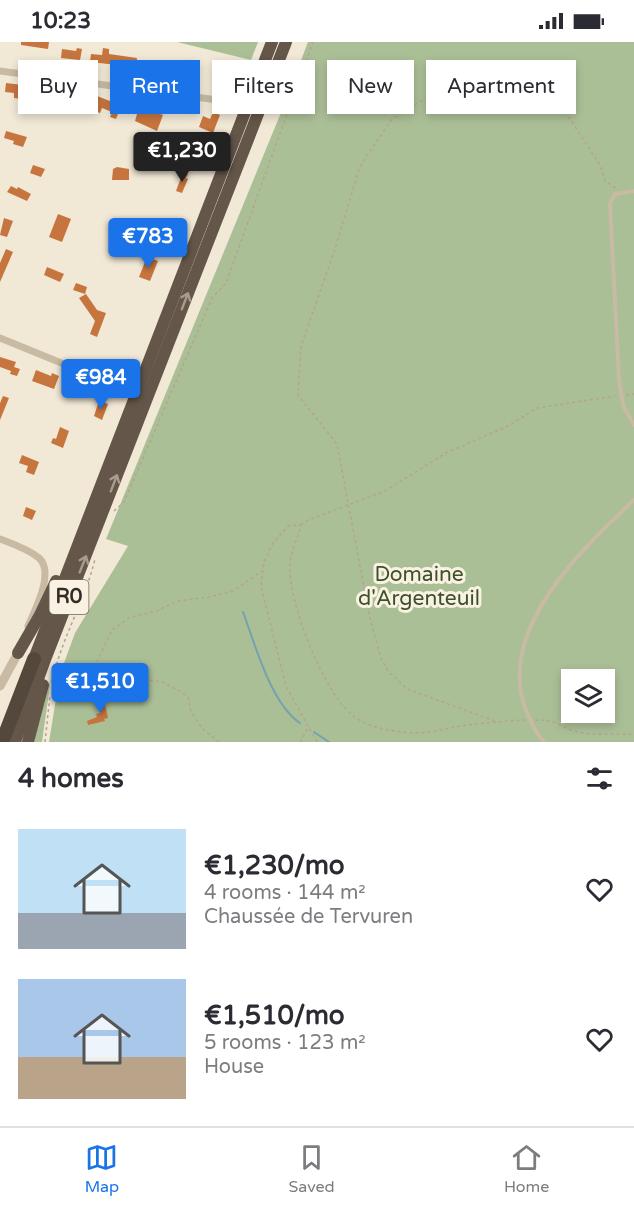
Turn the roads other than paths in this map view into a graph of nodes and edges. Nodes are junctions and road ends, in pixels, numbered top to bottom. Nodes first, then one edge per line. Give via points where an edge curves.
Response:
1 (272, 42) edge
2 (286, 42) edge
3 (0, 70) edge
4 (212, 99) edge
5 (634, 191) edge
6 (0, 338) edge
7 (108, 382) dead end
8 (634, 425) edge
9 (634, 500) edge
10 (0, 539) edge
11 (70, 565) junction
12 (18, 653) junction
13 (40, 658) junction
14 (0, 686) edge
15 (2, 742) edge
16 (15, 742) edge
17 (28, 742) edge
18 (544, 742) edge

1 - 11 highway, R0
13 -> 2 highway, R0
3 - 4 street
5 - 8 lane via 620,191 610,202 616,350 623,405
6 - 7 street
9 - 18 lane via 559,579 527,635 521,661 523,702
10 - 12 street via 23,548 43,563 45,581
11 - 12 highway via 58,577
11 - 13 highway, R0
12 - 14 street
13 - 15 highway, R0
13 - 16 highway, R0
13 - 17 highway via 46,675

